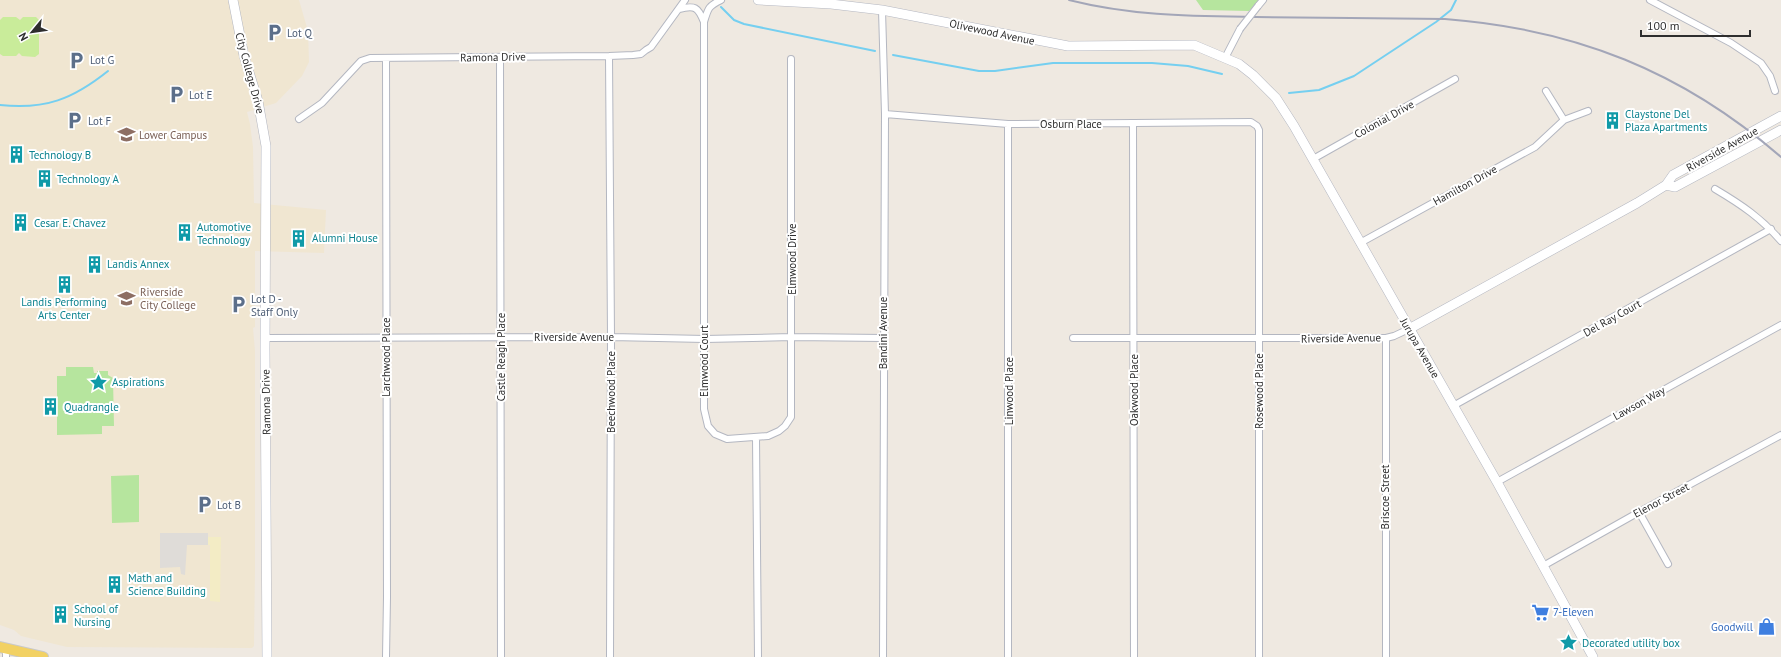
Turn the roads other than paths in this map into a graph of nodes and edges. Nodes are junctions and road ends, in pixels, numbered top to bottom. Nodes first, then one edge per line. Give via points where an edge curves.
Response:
1 (233, 0) edge
2 (685, 0) edge
3 (721, 0) edge
4 (758, 0) edge
5 (1263, 0) edge
6 (1652, 0) edge
7 (679, 9) junction
8 (882, 10) junction
9 (704, 22) junction
10 (609, 56) junction
11 (500, 57) junction
12 (386, 58) junction
13 (1225, 58) junction
14 (791, 59) dead end
15 (1455, 79) dead end
16 (1546, 91) dead end
17 (1775, 91) dead end
18 (1588, 111) dead end
19 (885, 114) junction
20 (1781, 116) edge
21 (299, 119) dead end
22 (1564, 120) junction
23 (1008, 124) junction
24 (1134, 124) junction
25 (1257, 126) joint
26 (1781, 130) edge
27 (266, 146) joint
28 (1313, 159) junction
29 (1666, 185) junction
30 (1715, 190) dead end
31 (1771, 229) junction
32 (1781, 241) edge
33 (1360, 243) junction
34 (1781, 325) edge
35 (1409, 329) junction
36 (611, 337) junction
37 (792, 337) junction
38 (265, 338) junction
39 (386, 338) junction
40 (502, 338) junction
41 (883, 338) junction
42 (1073, 338) dead end
43 (1134, 338) junction
44 (1259, 338) junction
45 (1386, 338) junction
46 (704, 339) junction
47 (1453, 406) junction
48 (1781, 435) edge
49 (756, 437) junction
50 (1497, 482) junction
51 (1639, 512) junction
52 (1668, 564) dead end
53 (1543, 566) junction
54 (4, 651) edge
55 (43, 657) edge
56 (267, 657) edge
57 (386, 657) edge
58 (501, 657) edge
59 (610, 657) edge
60 (758, 657) edge
61 (883, 657) edge
62 (1008, 657) edge
63 (1134, 657) edge
64 (1258, 657) edge
65 (1386, 657) edge
66 (1593, 657) edge

1 - 27 street, City College Drive via 244,56 258,101
2 - 7 street, Ramona Drive
3 - 9 street via 708,9
4 - 8 street, Olivewood Avenue
5 - 13 street, bridge via 1240,29
6 - 17 street via 1761,63 1770,76
7 - 9 street via 694,7
7 - 10 street, Ramona Drive via 650,47 641,54
8 - 13 street, Olivewood Avenue via 1068,46 1194,45
8 - 19 street, Bandini Avenue
9 - 46 street, Elmwood Court
10 - 11 street, Ramona Drive
10 - 36 street, Beechwood Place
11 - 12 street, Ramona Drive
11 - 40 street, Castle Reagh Place
12 - 21 street, Ramona Drive via 361,61 322,103
12 - 39 street, Larchwood Place
13 - 28 street, Jurupa Avenue via 1254,75 1276,98
14 - 37 street, Elmwood Drive
15 - 28 street, Colonial Drive
16 - 22 street
18 - 22 street, Hamilton Drive
19 - 23 street, Osburn Place
19 - 41 street, Bandini Avenue
20 - 29 street, Riverside Avenue via 1674,175
22 - 33 street, Hamilton Drive via 1535,147
23 - 24 street, Osburn Place
23 - 62 street, Linwood Place
24 - 25 street, Osburn Place via 1251,122
24 - 43 street, Oakwood Place
25 - 44 street, Rosewood Place
26 - 29 street, Riverside Avenue via 1675,187
27 - 38 street, Ramona Drive
28 - 33 street, Jurupa Avenue
29 - 35 street, Riverside Avenue
30 - 31 street via 1747,208
31 - 32 street
31 - 47 street, Del Ray Court
33 - 35 street, Jurupa Avenue
34 - 50 street, Lawson Way
35 - 45 street, Riverside Avenue
35 - 47 street, Jurupa Avenue
36 - 40 street, Riverside Avenue
36 - 46 street, Riverside Avenue
36 - 59 street, Beechwood Place
37 - 41 street, Riverside Avenue
37 - 46 street, Riverside Avenue
37 - 49 street, Elmwood Drive via 791,417 779,431 768,436
38 - 39 street, Riverside Avenue
38 - 56 street, Ramona Drive
39 - 40 street, Riverside Avenue
39 - 57 street, Larchwood Place
40 - 58 street, Castle Reagh Place
41 - 61 street, Bandini Avenue
42 - 43 street, Riverside Avenue
43 - 44 street, Riverside Avenue
43 - 63 street, Oakwood Place
44 - 45 street, Riverside Avenue
44 - 64 street, Rosewood Place
45 - 65 street, Briscoe Street
46 - 49 street, Elmwood Court via 704,409 708,426 715,434 727,439
47 - 50 street, Jurupa Avenue
48 - 51 street, Elenor Street
49 - 60 street
50 - 53 street, Jurupa Avenue
51 - 52 street
51 - 53 street, Elenor Street
53 - 66 street, Jurupa Avenue
54 - 55 main road

